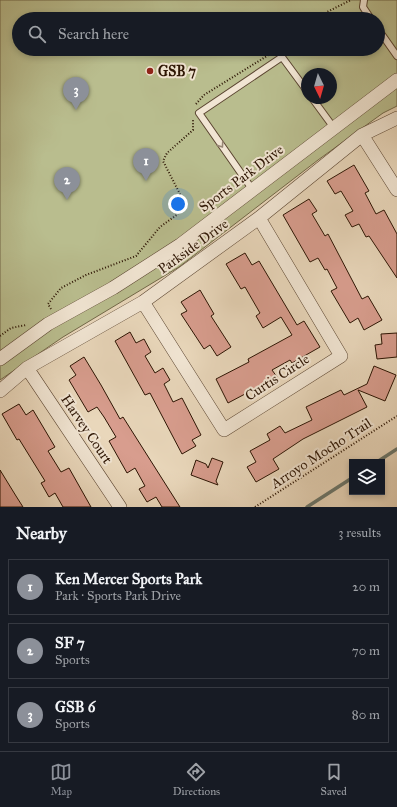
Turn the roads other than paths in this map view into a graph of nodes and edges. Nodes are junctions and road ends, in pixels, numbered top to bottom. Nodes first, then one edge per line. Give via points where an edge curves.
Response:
1 (364, 0) edge
2 (366, 12) edge
3 (385, 39) edge
4 (397, 56) edge
5 (397, 80) edge
6 (301, 83) edge
7 (316, 104) edge
8 (397, 118) edge
9 (334, 128) junction
10 (362, 134) junction
11 (252, 189) junction
12 (397, 190) edge
13 (259, 218) junction
14 (143, 302) junction
15 (0, 359) edge
16 (27, 368) junction
17 (0, 391) edge
18 (120, 507) edge

1 - 2 lane via 363,7
3 - 4 lane
5 - 9 street, Sports Park Drive
6 -> 11 lane via 282,57 196,113
7 - 9 lane
8 - 10 street, Parkside Drive
9 - 11 street, Sports Park Drive
10 - 12 street
10 - 13 street, Parkside Drive
11 - 15 street, Sports Park Drive via 180,245 113,288 48,324
13 - 14 street, Parkside Drive
13 - 14 street, Curtis Circle via 341,356 224,430
14 - 16 street, Parkside Drive
16 - 17 street, Parkside Drive
16 - 18 street, Harvey Court

